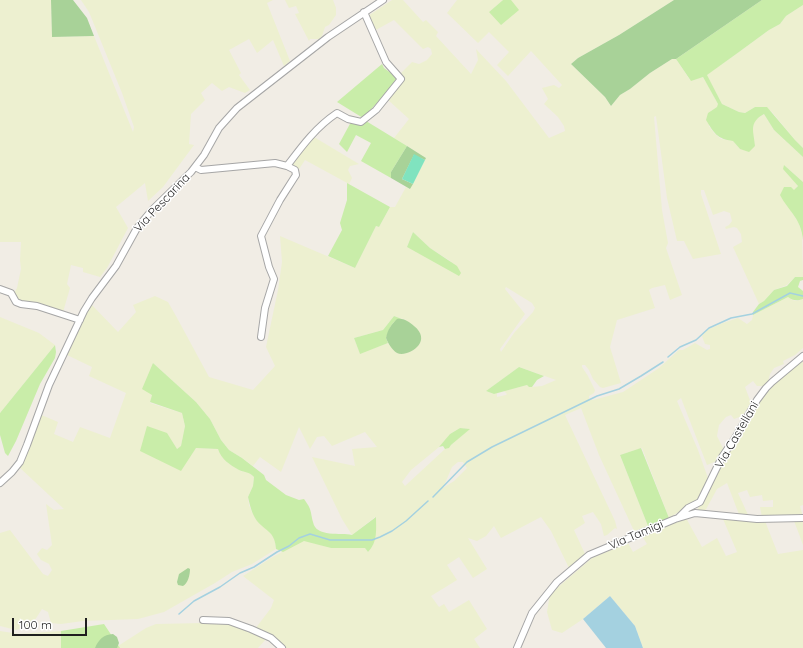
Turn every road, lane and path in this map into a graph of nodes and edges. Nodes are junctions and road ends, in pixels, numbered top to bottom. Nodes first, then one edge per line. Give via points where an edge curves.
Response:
1 (382, 0) edge
2 (364, 12) junction
3 (287, 166) junction
4 (195, 167) junction
5 (0, 289) edge
6 (80, 320) junction
7 (261, 337) dead end
8 (803, 356) edge
9 (0, 483) edge
10 (803, 518) edge
11 (677, 519) junction
12 (203, 620) dead end
13 (282, 648) edge
14 (517, 648) edge

1 - 2 street, Via Pescarina
2 - 3 street via 386,62 401,79 376,110 361,122 336,113 329,118 305,142
2 - 4 street, Via Pescarina via 237,108 219,128
3 - 4 street via 275,163 205,170
3 - 7 street via 295,170 296,175 261,236 274,279 265,308
4 - 6 street, Via Pescarina via 137,228 116,266 92,298
5 - 6 street via 11,293 16,302 21,304 37,306
6 - 9 street, Via Pescarina via 49,385 22,457 12,472
8 - 11 street, Via Castellani via 766,388 722,458 700,502 688,508
10 - 11 street, Via Tamigi via 757,519 695,513
11 - 14 street, Via Tamigi via 589,555 557,582 532,613
12 - 13 street via 229,621 271,638

